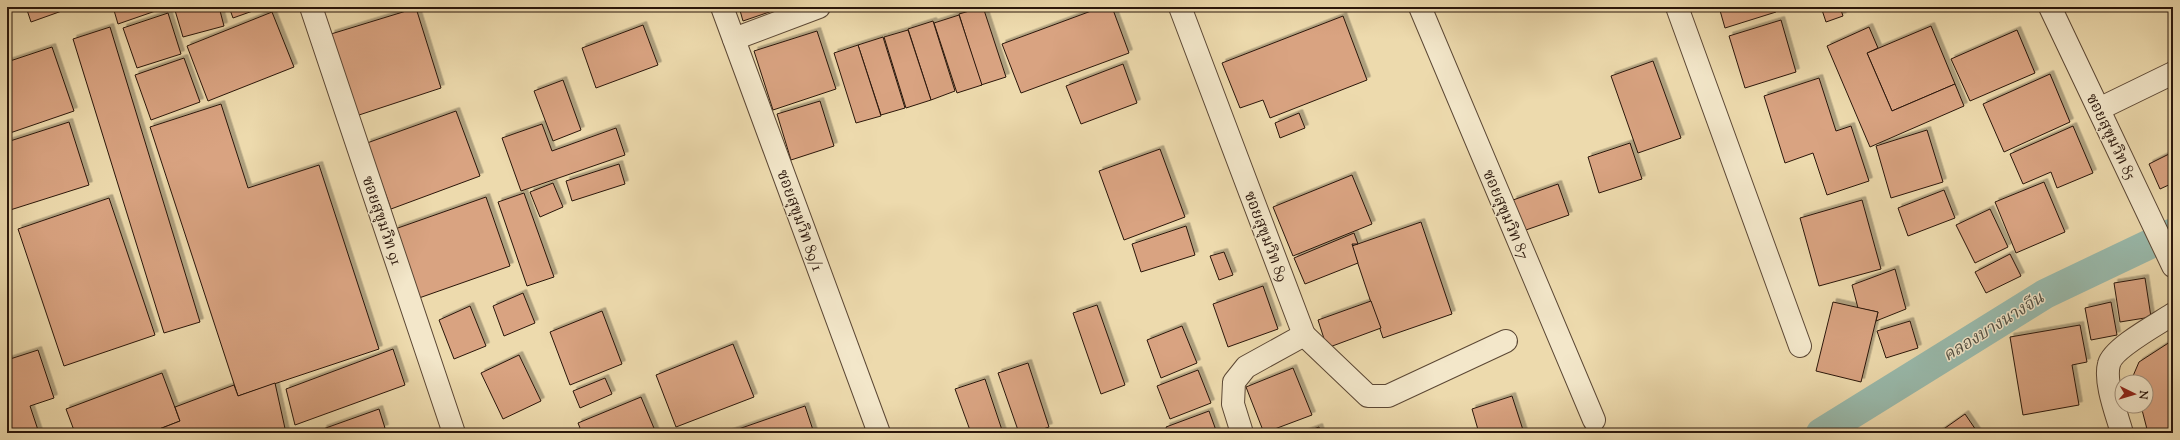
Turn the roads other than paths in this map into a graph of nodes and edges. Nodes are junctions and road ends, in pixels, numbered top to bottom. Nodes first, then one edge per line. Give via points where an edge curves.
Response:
1 (311, 7) edge
2 (722, 7) edge
3 (819, 7) edge
4 (1180, 7) edge
5 (1420, 7) edge
6 (1677, 7) edge
7 (2050, 7) edge
8 (734, 39) junction
9 (2173, 73) edge
10 (2099, 109) junction
11 (2173, 266) edge
12 (2173, 314) edge
13 (1304, 335) junction
14 (1506, 341) dead end
15 (1800, 346) dead end
16 (1594, 420) dead end
17 (454, 433) edge
18 (879, 433) edge
19 (1242, 433) edge
20 (2122, 433) edge

1 - 17 street, ซอยสุขุมวิท 91
2 - 8 street, ซอยสุขุมวิท 89/1
3 - 8 street
4 - 13 street, ซอยสุขุมวิท 89
5 - 16 street, ซอยสุขุมวิท 87
6 - 15 street
7 - 10 street, ซอยสุขุมวิท 85
8 - 18 street, ซอยสุขุมวิท 89/1
9 - 10 street
10 - 11 street, ซอยสุขุมวิท 85
12 - 20 street via 2118,351 2109,363 2107,378
13 - 14 street via 1368,396 1379,397 1388,396
13 - 19 street via 1246,367 1234,382 1233,404

